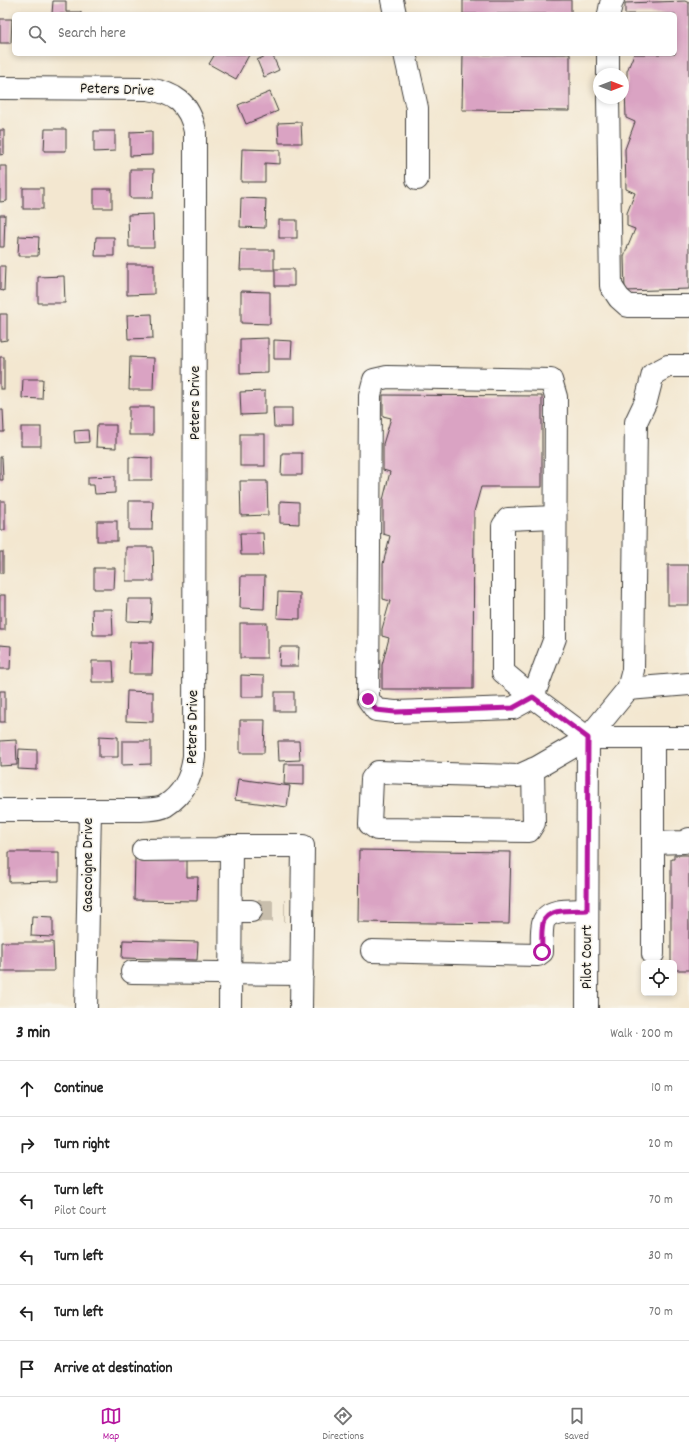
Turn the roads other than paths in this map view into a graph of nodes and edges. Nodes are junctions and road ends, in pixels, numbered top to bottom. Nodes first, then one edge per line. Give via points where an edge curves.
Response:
1 (392, 0) edge
2 (613, 0) edge
3 (395, 12) edge
4 (610, 12) edge
5 (405, 56) edge
6 (608, 56) edge
7 (608, 68) edge
8 (0, 88) edge
9 (608, 104) edge
10 (417, 179) dead end
11 (689, 306) edge
12 (689, 366) edge
13 (555, 517) junction
14 (689, 684) edge
15 (628, 689) junction
16 (533, 697) junction
17 (588, 738) junction
18 (652, 738) junction
19 (689, 738) edge
20 (533, 769) junction
21 (0, 810) edge
22 (90, 810) junction
23 (689, 839) edge
24 (653, 843) junction
25 (231, 846) junction
26 (143, 850) dead end
27 (587, 910) junction
28 (372, 951) dead end
29 (653, 954) dead end
30 (132, 972) dead end
31 (230, 973) junction
32 (302, 974) junction
33 (86, 1008) edge
34 (230, 1008) edge
35 (301, 1008) edge
36 (587, 1008) edge

1 - 3 street
2 - 4 street
5 - 10 street via 417,108
6 - 7 street
8 - 22 street, Peters Drive via 164,91 184,105 194,131 192,770 186,786 160,808
9 - 11 street via 611,286 618,298 628,306
12 - 15 street via 668,366 653,374 646,401 636,422 633,670
13 - 16 street via 555,638
13 - 16 street via 508,520 503,526 503,672
13 - 16 street via 556,397 551,380 387,377 374,380 370,395 368,699 376,710 395,712 513,708
14 - 15 street
15 - 17 street
16 - 17 street
17 - 18 street
17 - 20 street
17 - 27 street, Pilot Court
18 - 19 street
18 - 24 street
20 - 20 street via 518,776 378,772 372,779 370,824 377,829 529,831 534,823
21 - 22 street, Gascoigne Drive
22 - 33 street, Gascoigne Drive
23 - 24 street via 684,842
24 - 29 street
25 - 26 street via 218,849
25 - 31 street via 241,910
25 - 32 street via 303,846 294,911
27 - 28 street via 553,913 548,916 542,929 542,952 538,955
27 - 36 street, Pilot Court
30 - 31 street
31 - 32 street
31 - 34 street
32 - 35 street

